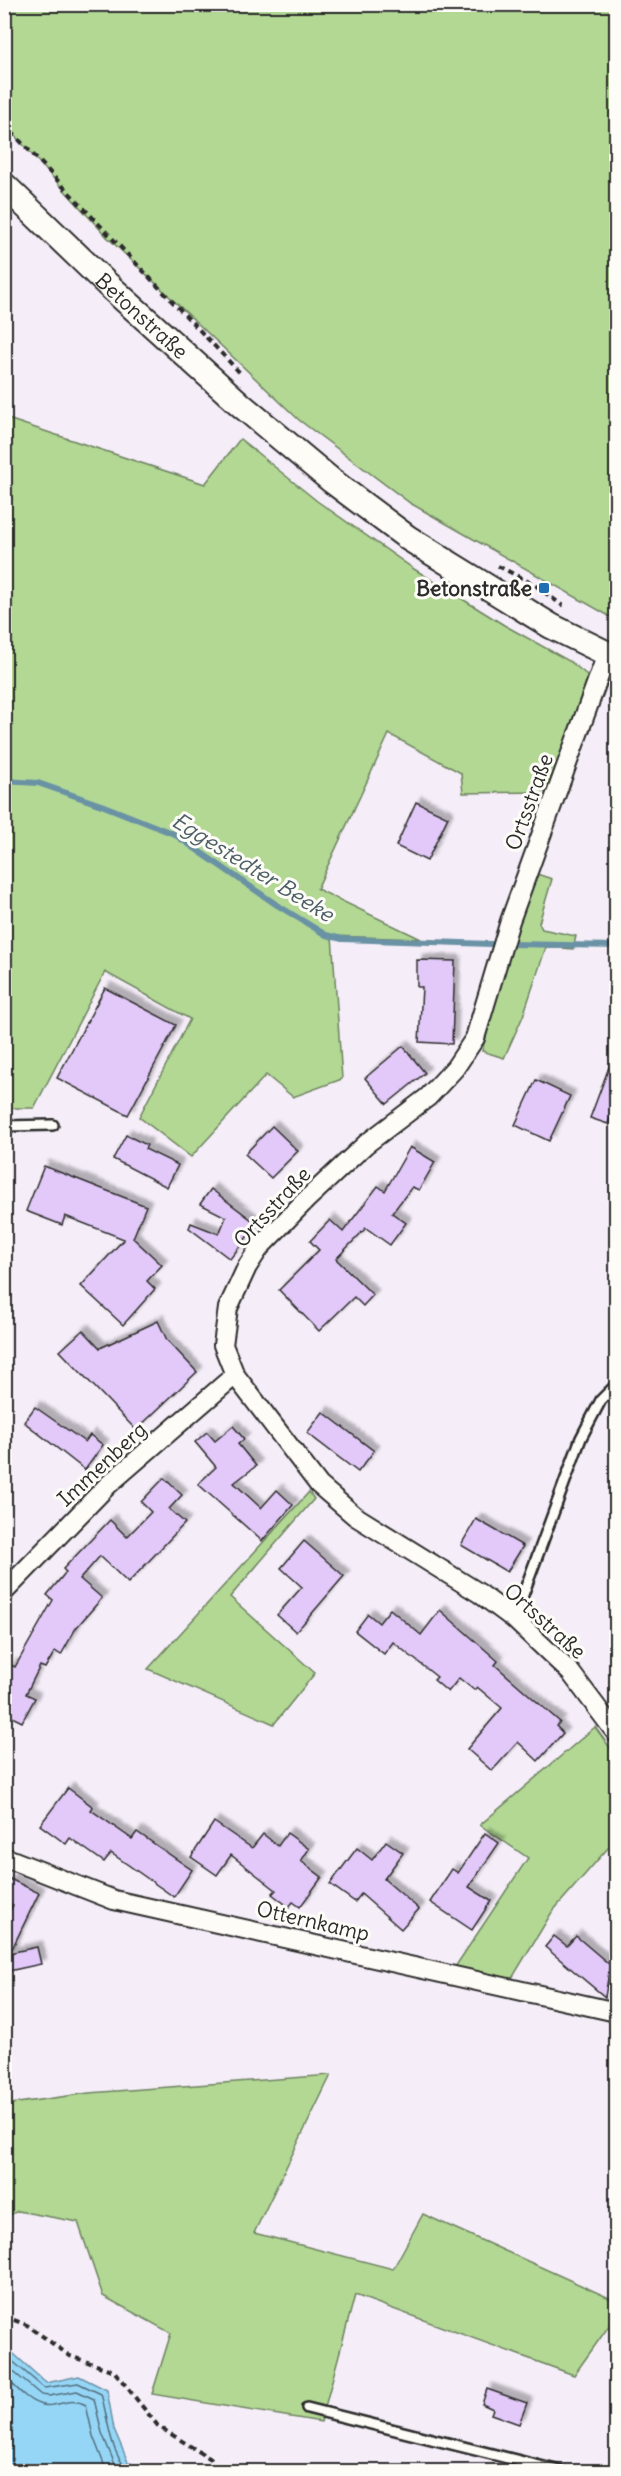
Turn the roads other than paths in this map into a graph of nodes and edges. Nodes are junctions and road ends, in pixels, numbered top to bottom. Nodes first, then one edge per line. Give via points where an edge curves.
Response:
1 (4, 185) edge
2 (612, 656) edge
3 (53, 1125) dead end
4 (4, 1126) edge
5 (235, 1375) junction
6 (616, 1385) edge
7 (4, 1592) edge
8 (514, 1619) junction
9 (616, 1733) edge
10 (4, 1857) edge
11 (616, 2012) edge
12 (307, 2408) dead end
13 (564, 2472) edge

1 - 2 main road, Betonstraße via 106,284 332,481 408,538 551,626
2 - 5 street, Ortsstraße via 510,921 475,1038 455,1068 428,1097 366,1144 260,1247 228,1308 224,1344
3 - 4 lane
5 - 7 street, Immenberg via 108,1485
5 - 8 street, Ortsstraße via 319,1485 348,1510
6 - 8 lane via 601,1400 581,1438
8 - 9 street, Ortsstraße via 571,1673
10 - 11 street, Otternkamp via 114,1900
12 - 13 lane

